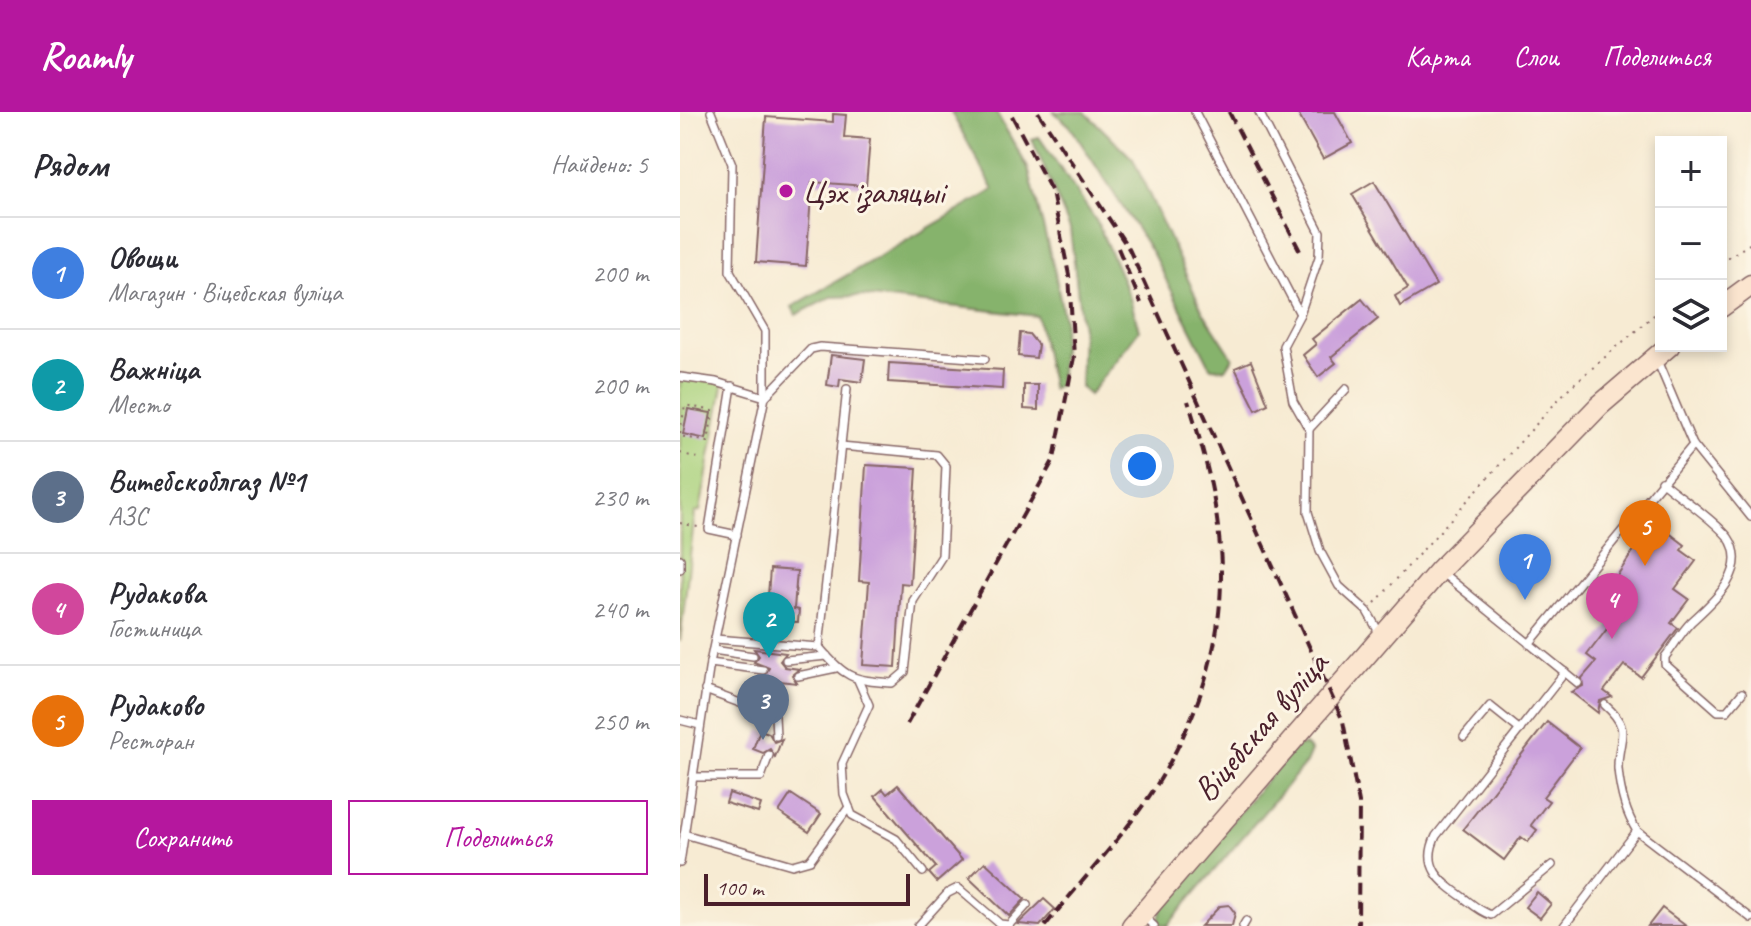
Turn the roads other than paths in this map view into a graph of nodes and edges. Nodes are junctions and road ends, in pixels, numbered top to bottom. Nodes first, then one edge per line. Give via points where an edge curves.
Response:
1 (711, 112) edge
2 (1195, 112) edge
3 (1259, 112) edge
4 (1751, 285) edge
5 (1727, 303) edge
6 (1300, 314) junction
7 (1661, 352) edge
8 (1662, 352) edge
9 (985, 359) dead end
10 (680, 377) edge
11 (732, 386) junction
12 (847, 389) dead end
13 (1346, 389) dead end
14 (765, 397) junction
15 (1309, 429) junction
16 (1693, 445) junction
17 (841, 446) junction
18 (1661, 481) junction
19 (1751, 517) edge
20 (737, 535) junction
21 (680, 559) edge
22 (680, 569) edge
23 (1439, 571) junction
24 (1381, 636) junction
25 (715, 639) junction
26 (1529, 644) junction
27 (819, 647) junction
28 (713, 650) junction
29 (753, 656) dead end
30 (827, 656) junction
31 (786, 660) dead end
32 (710, 663) junction
33 (836, 668) junction
34 (763, 670) dead end
35 (1565, 672) junction
36 (798, 676) dead end
37 (858, 680) junction
38 (1578, 683) dead end
39 (705, 690) junction
40 (1742, 693) dead end
41 (1605, 705) dead end
42 (680, 720) edge
43 (700, 725) junction
44 (1520, 730) junction
45 (776, 736) dead end
46 (1464, 737) dead end
47 (769, 755) dead end
48 (693, 777) junction
49 (849, 807) junction
50 (1637, 831) junction
51 (684, 834) junction
52 (680, 863) edge
53 (1552, 865) dead end
54 (923, 872) dead end
55 (1027, 905) dead end
56 (1751, 918) edge
57 (1142, 922) edge
58 (918, 926) edge
59 (1564, 926) edge

1 - 14 lane via 732,164 730,271 765,331
2 - 6 lane
3 - 6 lane via 1320,232 1319,257
4 - 5 main road
6 - 15 lane via 1283,346 1293,401
7 - 23 main road, Віцебская вуліца via 1599,406
8 - 16 lane
9 - 14 lane via 820,347 811,349
10 - 11 lane
11 - 14 lane
11 - 20 lane via 709,529
12 - 17 lane
13 - 15 lane
14 - 20 lane
15 - 24 lane via 1308,512 1320,551 1339,586 1367,611
16 - 18 lane
16 - 19 lane
17 - 27 lane
17 - 37 lane via 937,455 946,466 942,556 913,601 905,672 892,683
18 - 26 lane
18 - 40 lane via 1728,537 1737,565 1728,588 1690,623 1665,664 1718,711 1727,711
20 - 25 lane
21 - 22 lane
23 - 24 main road, Віцебская вуліца
23 - 26 lane
24 - 57 main road, Віцебская вуліца
25 - 27 lane
25 - 28 lane
26 - 35 lane
27 - 30 lane
28 - 29 lane
28 - 32 lane
30 - 31 lane
30 - 33 lane
32 - 34 lane
32 - 39 lane
33 - 36 lane
33 - 37 lane
35 - 38 lane
35 - 44 lane
37 - 49 lane via 869,705 842,764
39 - 43 lane
39 - 45 lane via 775,716
41 - 50 lane via 1618,716 1624,732 1618,768 1628,816
42 - 43 lane
43 - 48 lane
44 - 46 lane via 1490,706
44 - 53 lane via 1436,836 1430,864 1437,878 1491,915
47 - 48 lane via 761,777
48 - 51 lane
49 - 51 lane via 810,860 792,865
49 - 54 lane via 852,815 896,839
50 - 56 lane
50 - 59 lane
51 - 52 lane
55 - 58 lane via 1009,925 1000,924 958,888

